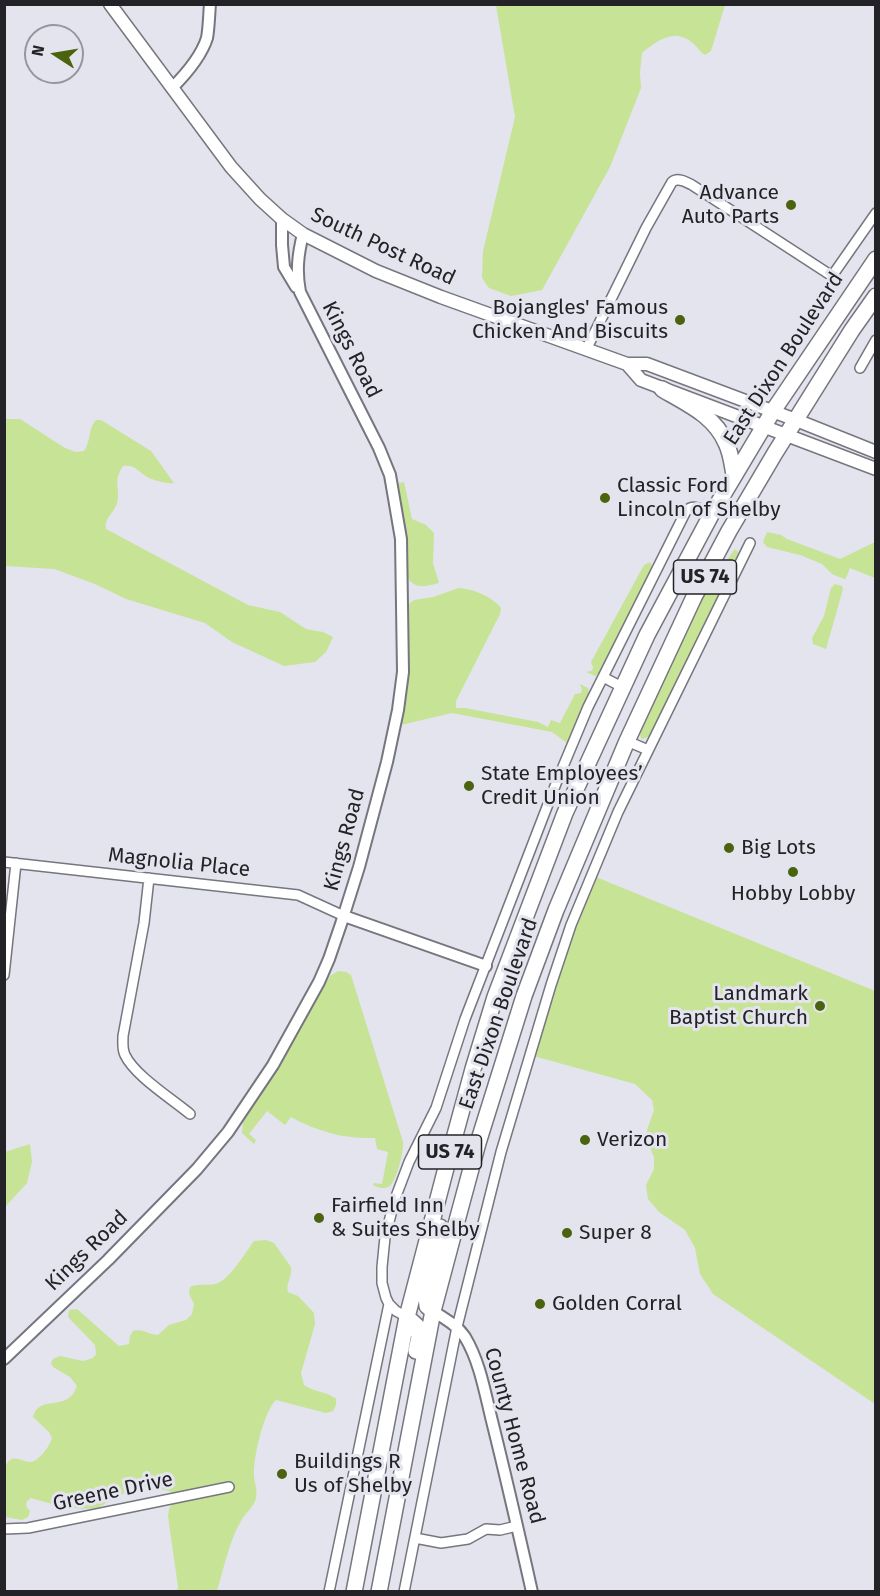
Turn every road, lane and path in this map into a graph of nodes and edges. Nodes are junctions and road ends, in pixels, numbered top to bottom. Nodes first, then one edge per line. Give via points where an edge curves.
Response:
1 (110, 4) edge
2 (210, 4) edge
3 (172, 88) junction
4 (876, 213) edge
5 (282, 219) junction
6 (303, 234) junction
7 (876, 259) edge
8 (300, 292) junction
9 (876, 296) edge
10 (876, 340) edge
11 (586, 350) junction
12 (627, 364) junction
13 (860, 368) dead end
14 (663, 388) junction
15 (773, 411) junction
16 (796, 420) junction
17 (763, 427) junction
18 (786, 435) junction
19 (876, 452) edge
20 (876, 469) edge
21 (734, 475) junction
22 (711, 515) junction
23 (750, 543) dead end
24 (603, 677) junction
25 (622, 687) junction
26 (627, 741) junction
27 (648, 750) junction
28 (4, 862) edge
29 (16, 863) junction
30 (149, 878) junction
31 (344, 916) junction
32 (486, 966) junction
33 (4, 975) edge
34 (190, 1114) dead end
35 (446, 1168) junction
36 (389, 1304) junction
37 (433, 1311) junction
38 (406, 1317) junction
39 (457, 1327) junction
40 (4, 1359) edge
41 (229, 1487) dead end
42 (394, 1515) junction
43 (517, 1526) junction
44 (4, 1529) edge
45 (415, 1538) junction
46 (329, 1592) edge
47 (354, 1592) edge
48 (379, 1592) edge
49 (404, 1592) edge
50 (531, 1592) edge

1 - 3 main road, South Post Road
2 - 3 street via 204,45
3 - 5 main road, South Post Road via 231,167
4 - 11 street, East Dixon Boulevard via 832,276 692,185 675,180 646,228
5 - 6 main road, South Post Road
5 - 8 street via 284,267
6 - 8 street, Kings Road via 297,265
6 - 11 main road, South Post Road via 376,271
7 - 15 highway, East Dixon Boulevard / US 74
8 - 31 street, Kings Road via 379,448 390,476 401,539 403,672 398,710
9 - 16 highway, East Dixon Boulevard / US 74
10 - 13 street
11 - 12 main road, South Post Road
12 - 14 main road, South Post Road via 641,380
12 - 15 main road, South Post Road via 647,364
14 - 17 main road, South Post Road
14 - 21 highway via 716,424 727,444
15 - 16 main road, South Post Road
15 - 17 highway, East Dixon Boulevard / US 74
16 - 18 highway, East Dixon Boulevard / US 74
16 - 19 main road, South Post Road
17 - 18 main road, South Post Road
17 - 21 highway, East Dixon Boulevard / US 74
18 - 20 main road, South Post Road
18 - 26 highway, East Dixon Boulevard / US 74 via 694,597
21 - 22 highway, East Dixon Boulevard / US 74
22 - 24 street, East Dixon Boulevard via 696,507 686,511
22 - 25 highway, East Dixon Boulevard / US 74
23 - 27 street, East Dixon Boulevard
24 - 25 street
24 - 32 street, East Dixon Boulevard via 557,781
25 - 35 highway, East Dixon Boulevard / US 74 via 529,904 495,997
26 - 27 street
26 - 37 highway, East Dixon Boulevard / US 74 via 524,996 478,1143
27 - 39 street, East Dixon Boulevard via 618,812 551,985 501,1152
28 - 29 street, Magnolia Place
29 - 30 street, Magnolia Place
29 - 33 street
30 - 31 street, Magnolia Place via 298,895
30 - 34 street via 123,1048 139,1073
31 - 32 street
31 - 40 street, Kings Road via 314,992 273,1065 228,1132 108,1260
32 - 36 street, East Dixon Boulevard via 436,1108 395,1199 382,1267 383,1291
35 - 37 highway via 448,1189 426,1295 427,1306
35 - 38 highway, East Dixon Boulevard / US 74
36 - 38 street
36 - 46 street, East Dixon Boulevard
37 - 39 street, County Home Road
37 - 42 highway, East Dixon Boulevard / US 74
38 - 42 highway via 417,1326 419,1337 389,1499
38 - 47 highway, East Dixon Boulevard / US 74
39 - 43 street, County Home Road via 472,1352 482,1381
39 - 45 street, East Dixon Boulevard
41 - 44 street, Greene Drive via 28,1528
42 - 48 highway, East Dixon Boulevard / US 74
43 - 45 street via 486,1529 468,1539 441,1543
43 - 50 street, County Home Road
45 - 49 street, East Dixon Boulevard

